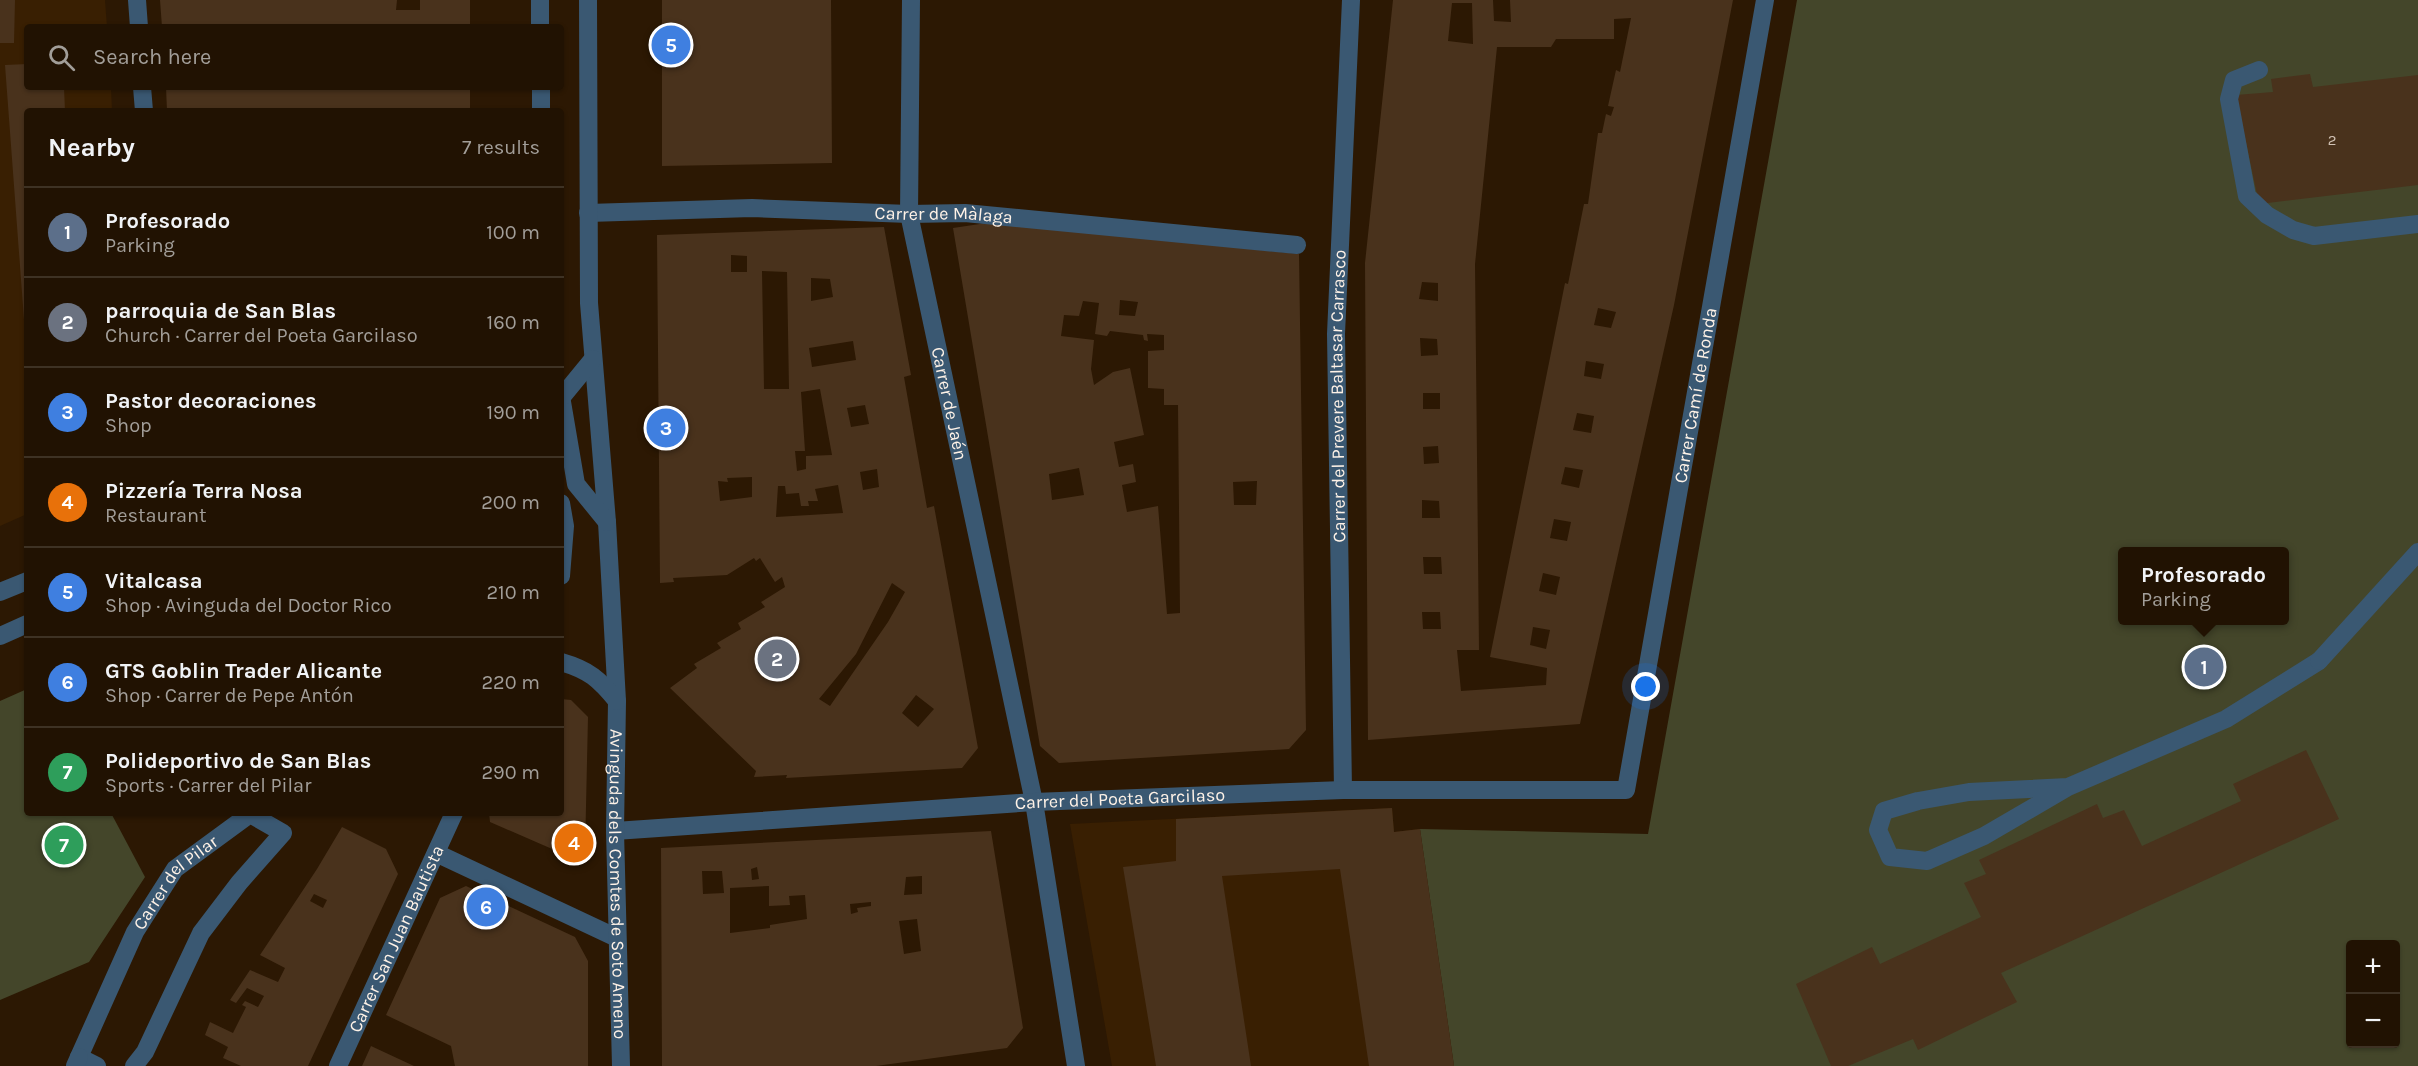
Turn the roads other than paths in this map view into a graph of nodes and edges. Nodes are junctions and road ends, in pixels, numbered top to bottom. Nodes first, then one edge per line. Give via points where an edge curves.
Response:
1 (137, 0) edge
2 (540, 0) edge
3 (588, 0) edge
4 (911, 0) edge
5 (1351, 0) edge
6 (1765, 0) edge
7 (139, 24) edge
8 (540, 24) edge
9 (2259, 70) dead end
10 (142, 90) edge
11 (541, 90) edge
12 (144, 108) edge
13 (541, 108) edge
14 (588, 213) junction
15 (909, 214) junction
16 (2418, 224) edge
17 (1297, 245) dead end
18 (592, 359) junction
19 (564, 393) edge
20 (564, 414) edge
21 (564, 520) edge
22 (607, 522) junction
23 (564, 538) edge
24 (2418, 552) edge
25 (24, 582) edge
26 (0, 592) edge
27 (24, 625) edge
28 (0, 636) edge
29 (564, 663) edge
30 (616, 701) junction
31 (2068, 787) junction
32 (1343, 790) junction
33 (1626, 790) joint
34 (1034, 802) junction
35 (247, 816) edge
36 (253, 816) edge
37 (453, 816) edge
38 (615, 831) junction
39 (436, 853) junction
40 (617, 938) junction
41 (77, 1062) edge
42 (97, 1066) edge
43 (134, 1066) edge
44 (338, 1066) edge
45 (621, 1066) edge
46 (1076, 1066) edge

1 - 7 street
2 - 8 street
3 - 14 street, Avinguda dels Comtes de Soto Ameno
4 - 15 street, Carrer de Jaén
5 - 32 street, Carrer del Prevere Baltasar Carrasco via 1336,334
6 - 33 street, Carrer Camí de Ronda
9 - 16 street via 2234,80 2229,99 2247,196 2293,230 2314,236
10 - 12 street
11 - 13 street
14 - 15 street, Carrer de Màlaga via 752,208
14 - 18 street, Avinguda dels Comtes de Soto Ameno
15 - 17 street, Carrer de Màlaga via 965,213
15 - 34 street, Carrer de Jaén
18 - 19 street
18 - 22 street, Avinguda dels Comtes de Soto Ameno
20 - 22 street via 576,483
21 - 23 street
22 - 30 street, Avinguda dels Comtes de Soto Ameno
24 - 31 street via 2319,661 2226,720
25 - 26 street
27 - 28 street
29 - 30 street via 598,678
30 - 38 street, Avinguda dels Comtes de Soto Ameno
31 - 31 street via 1969,792 1918,801 1884,811 1878,830 1890,857 1927,861 1984,836
32 - 33 street, Carrer del Poeta Garcilaso
32 - 34 street, Carrer del Poeta Garcilaso
34 - 38 street, Carrer del Poeta Garcilaso
34 - 46 street, Carrer de Jaén
35 - 41 street, Carrer del Pilar via 175,869 135,932
36 - 43 street, Carrer del Pilar via 283,833 201,933 145,1052
37 - 39 street, Carrer San Juan Bautista
38 - 40 street, Avinguda dels Comtes de Soto Ameno
39 - 40 street
39 - 44 street, Carrer San Juan Bautista
40 - 45 street, Avinguda dels Comtes de Soto Ameno
41 - 42 street, Carrer del Pilar

